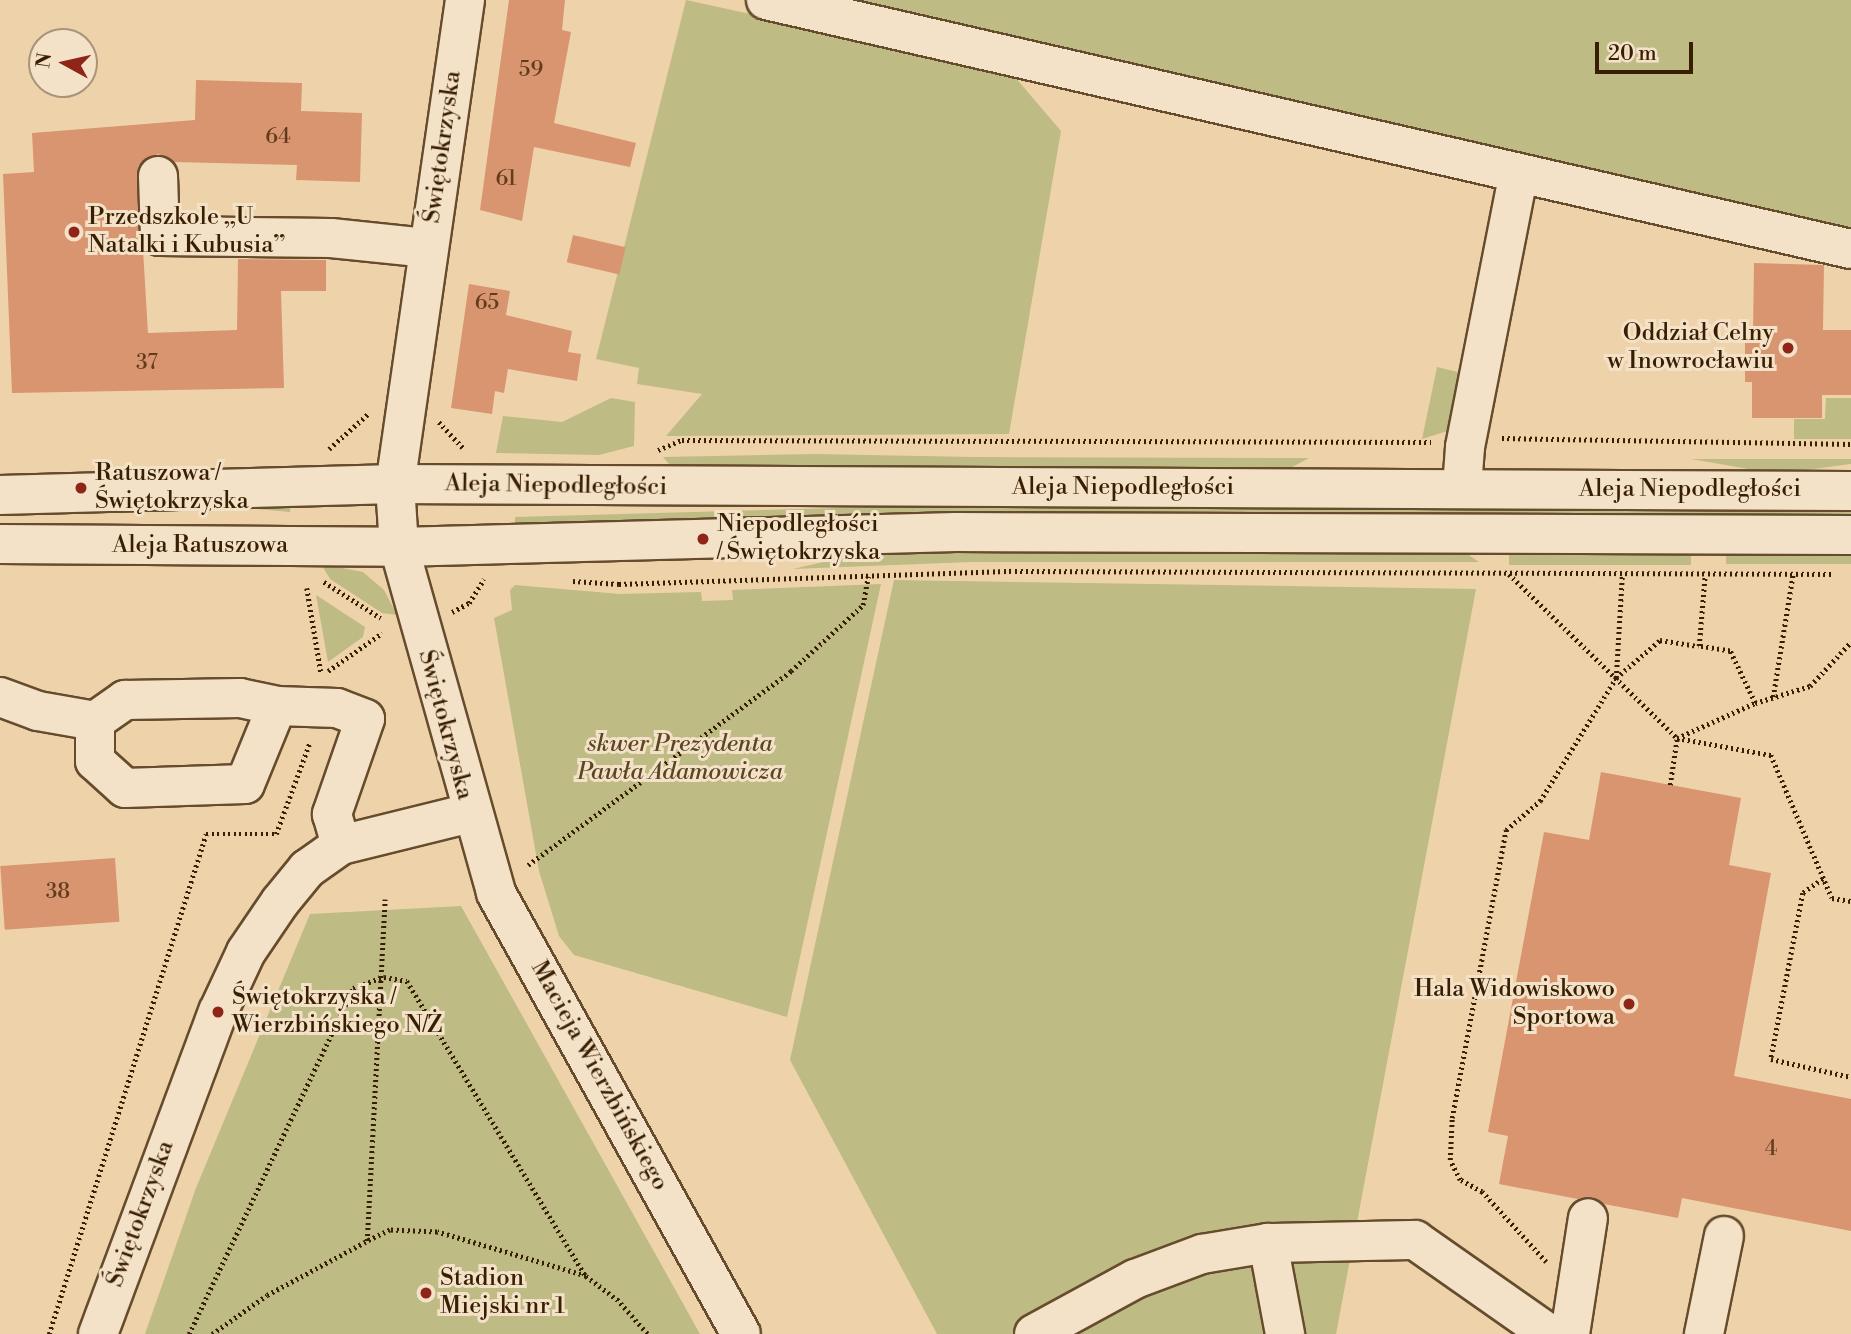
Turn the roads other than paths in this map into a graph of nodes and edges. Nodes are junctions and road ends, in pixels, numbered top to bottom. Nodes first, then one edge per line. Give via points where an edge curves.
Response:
1 (464, 0) edge
2 (766, 0) edge
3 (158, 176) dead end
4 (1518, 177) junction
5 (428, 248) junction
6 (1851, 249) edge
7 (395, 484) junction
8 (1462, 488) junction
9 (1851, 491) edge
10 (0, 495) edge
11 (1851, 535) edge
12 (0, 544) edge
13 (399, 547) junction
14 (0, 697) edge
15 (277, 706) junction
16 (95, 721) junction
17 (470, 813) junction
18 (341, 845) junction
19 (1588, 1217) dead end
20 (1724, 1236) dead end
21 (1268, 1243) junction
22 (98, 1334) edge
23 (741, 1334) edge
24 (1034, 1334) edge
25 (1285, 1334) edge
26 (1549, 1334) edge
27 (1570, 1334) edge
28 (1704, 1334) edge

1 - 5 street, Świętokrzyska
2 - 4 street
3 - 5 street via 160,236 331,238
4 - 6 street
4 - 8 street via 1467,438
5 - 7 street, Świętokrzyska
7 - 8 street, Aleja Niepodległości
7 - 10 street
7 - 13 street, Świętokrzyska
8 - 9 street, Aleja Niepodległości
11 - 13 street, Aleja Niepodległości via 956,532
12 - 13 street, Aleja Ratuszowa
13 - 17 street, Świętokrzyska
14 - 16 street via 38,711
15 - 16 street via 240,698 125,699
15 - 16 street via 245,784 125,788 95,761
15 - 18 street via 322,692 365,719 332,814
17 - 18 street, Świętokrzyska
17 - 23 street, Macieja Wierzbińskiego via 496,893
18 - 22 street, Świętokrzyska via 307,869 246,952 218,1012
19 - 27 street
20 - 28 street
21 - 24 street via 1202,1254 1135,1279
21 - 25 street
21 - 26 street via 1415,1240

